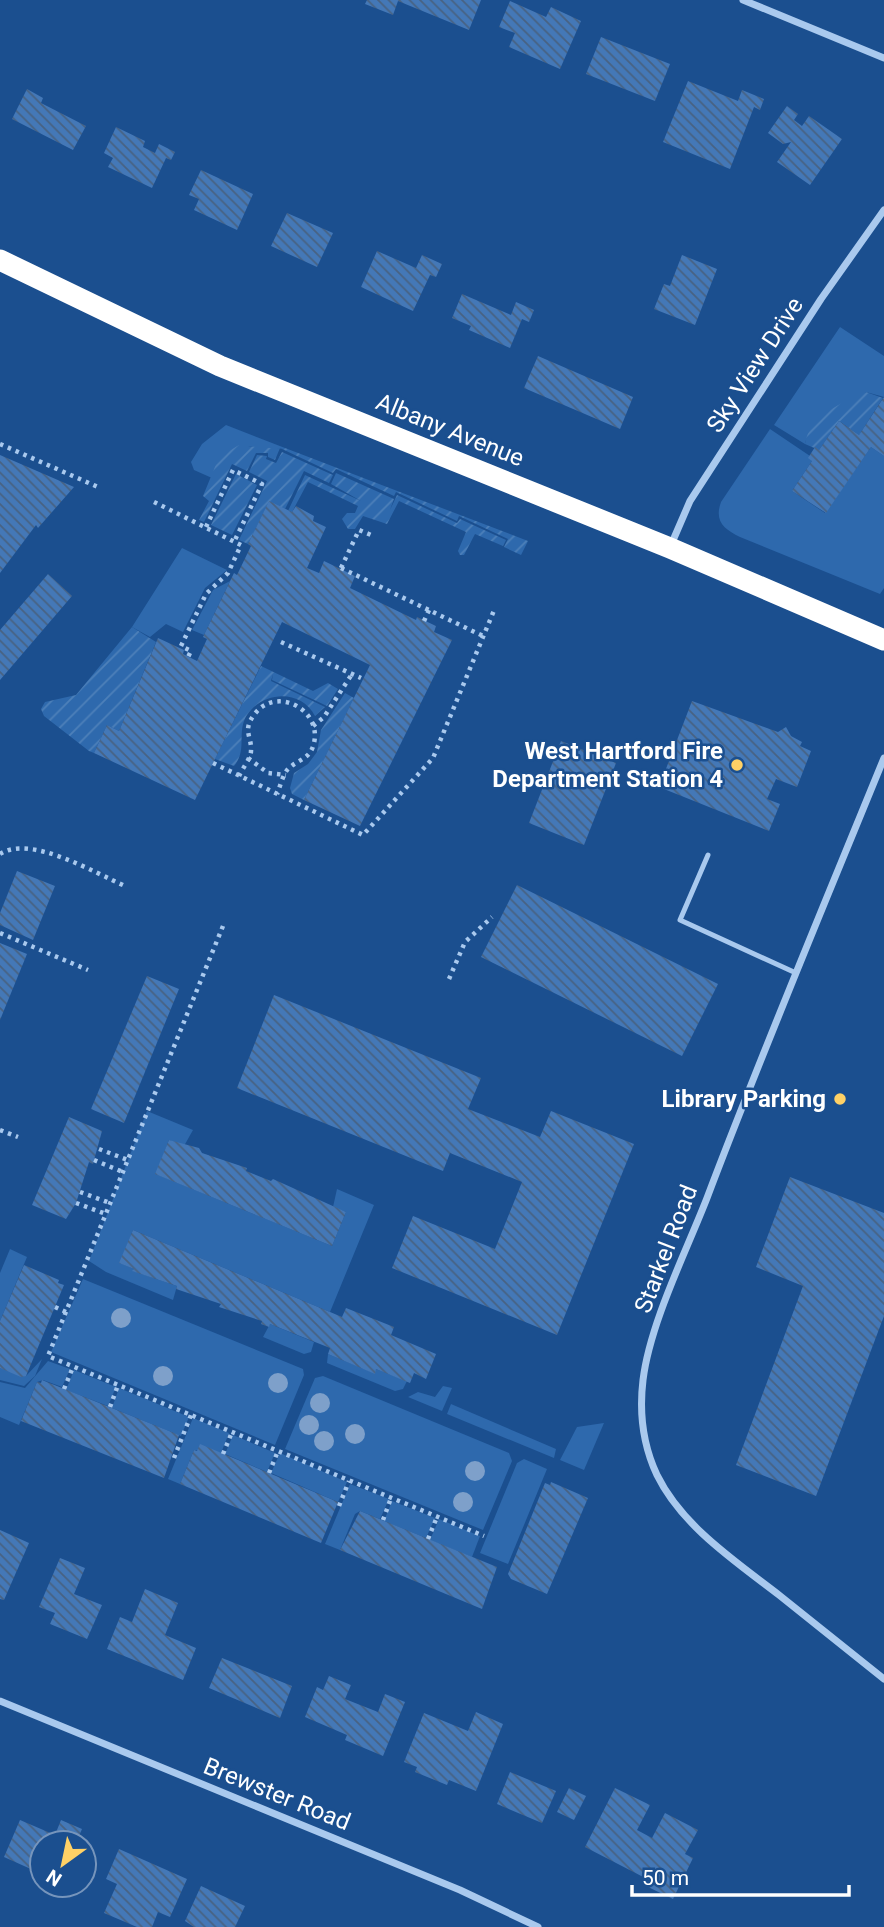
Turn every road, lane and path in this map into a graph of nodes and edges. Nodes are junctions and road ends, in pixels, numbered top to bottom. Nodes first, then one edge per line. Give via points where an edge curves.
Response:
1 (743, 0) edge
2 (884, 58) edge
3 (884, 210) edge
4 (0, 260) edge
5 (0, 444) edge
6 (97, 487) dead end
7 (154, 502) dead end
8 (206, 527) junction
9 (370, 535) dead end
10 (234, 542) junction
11 (670, 548) junction
12 (495, 608) dead end
13 (429, 610) junction
14 (424, 621) dead end
15 (483, 636) junction
16 (884, 640) edge
17 (281, 642) dead end
18 (188, 657) dead end
19 (352, 674) junction
20 (361, 678) dead end
21 (313, 726) junction
22 (248, 758) junction
23 (884, 758) edge
24 (213, 764) dead end
25 (286, 775) junction
26 (239, 776) junction
27 (277, 794) junction
28 (0, 854) edge
29 (708, 855) dead end
30 (125, 886) dead end
31 (492, 917) dead end
32 (223, 926) dead end
33 (0, 933) edge
34 (88, 970) dead end
35 (796, 974) junction
36 (449, 979) dead end
37 (0, 1130) edge
38 (18, 1137) dead end
39 (99, 1149) dead end
40 (94, 1160) dead end
41 (128, 1160) junction
42 (123, 1172) junction
43 (80, 1192) dead end
44 (76, 1203) dead end
45 (110, 1203) junction
46 (106, 1214) junction
47 (55, 1307) dead end
48 (66, 1312) junction
49 (73, 1367) junction
50 (118, 1385) junction
51 (64, 1389) dead end
52 (110, 1407) dead end
53 (191, 1415) junction
54 (232, 1432) junction
55 (278, 1451) junction
56 (223, 1454) dead end
57 (174, 1458) dead end
58 (269, 1473) dead end
59 (349, 1481) junction
60 (391, 1498) junction
61 (339, 1506) dead end
62 (437, 1517) junction
63 (383, 1520) dead end
64 (484, 1536) dead end
65 (428, 1539) dead end
66 (884, 1679) edge
67 (0, 1702) edge
68 (538, 1927) edge

1 - 2 street
3 - 11 street, Sky View Drive via 690,501
4 - 11 highway, Albany Avenue via 220,366
5 - 6 path
7 - 8 path
8 - 10 path
8 - 10 path via 233,470 261,484
9 - 13 path via 359,530 340,569
10 - 18 path via 241,545 228,573 206,594 181,646 191,651
11 - 16 highway, Albany Avenue
12 - 15 path
13 - 14 path
13 - 15 path
15 - 27 path via 433,758 363,835
17 - 19 path
19 - 20 path
19 - 21 path
21 - 22 path via 309,715 296,705 280,701 264,706 248,726
21 - 25 path via 310,754 288,768
22 - 25 path via 268,773
22 - 26 path
23 - 35 street, Starkel Road
24 - 26 path
25 - 27 path
26 - 27 path
28 - 30 path via 29,847
29 - 35 lane via 680,920
31 - 36 path via 465,942
32 - 41 path
33 - 34 path
35 - 66 street, Starkel Road via 656,1330 643,1379 642,1427 658,1477 703,1533
37 - 38 path
39 - 41 path
40 - 42 path
41 - 42 path
42 - 45 path
43 - 45 path
44 - 46 path
45 - 46 path
46 - 48 path
47 - 48 path
48 - 49 path via 48,1356
49 - 50 path
49 - 51 path
50 - 52 path
50 - 53 path
53 - 54 path
53 - 57 path
54 - 55 path
54 - 56 path
55 - 58 path
55 - 59 path
59 - 60 path
59 - 61 path
60 - 62 path
60 - 63 path
62 - 64 path
62 - 65 path
67 - 68 street, Brewster Road via 460,1890

